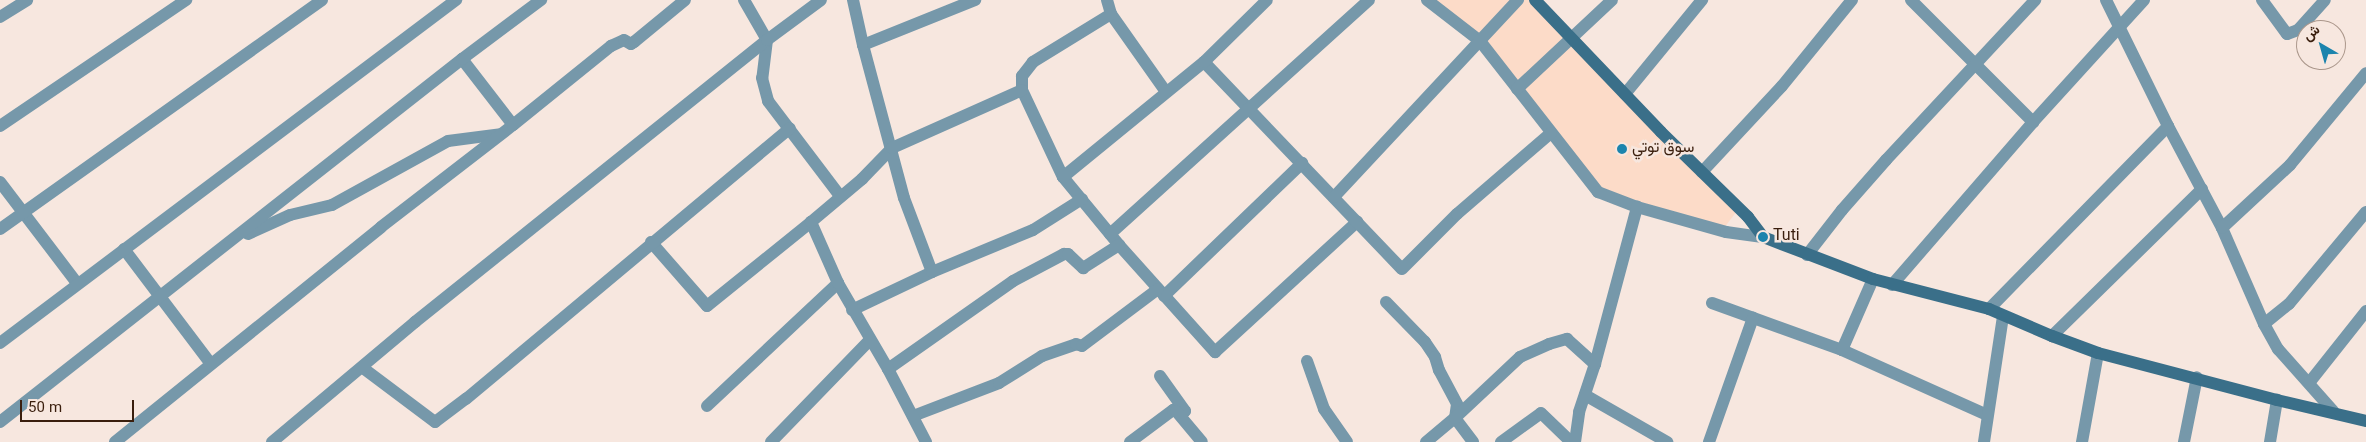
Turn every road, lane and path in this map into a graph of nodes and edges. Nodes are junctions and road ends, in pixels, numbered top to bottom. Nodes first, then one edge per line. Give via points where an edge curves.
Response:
1 (27, 0) edge
2 (186, 0) edge
3 (322, 0) edge
4 (456, 0) edge
5 (541, 0) edge
6 (685, 0) edge
7 (744, 0) edge
8 (821, 0) edge
9 (853, 0) edge
10 (975, 0) edge
11 (1107, 0) edge
12 (1267, 0) edge
13 (1370, 0) edge
14 (1427, 0) edge
15 (1518, 0) edge
16 (1535, 0) edge
17 (1612, 0) edge
18 (1702, 0) edge
19 (1852, 0) edge
20 (1911, 0) edge
21 (2035, 0) edge
22 (2106, 0) edge
23 (2144, 0) edge
24 (2262, 0) edge
25 (2325, 0) edge
26 (1111, 14) junction
27 (0, 18) edge
28 (2120, 27) junction
29 (1572, 38) junction
30 (767, 40) junction
31 (1480, 42) junction
32 (863, 45) junction
33 (462, 59) junction
34 (1204, 62) junction
35 (1975, 66) junction
36 (2366, 73) edge
37 (1022, 90) junction
38 (1517, 90) junction
39 (1166, 92) junction
40 (1625, 94) junction
41 (1247, 109) junction
42 (2033, 122) junction
43 (513, 125) junction
44 (0, 126) edge
45 (2168, 126) junction
46 (790, 128) junction
47 (1551, 133) junction
48 (502, 134) junction
49 (892, 148) junction
50 (1302, 163) junction
51 (1702, 172) junction
52 (1063, 177) junction
53 (0, 182) edge
54 (2202, 189) junction
55 (840, 196) junction
56 (1334, 197) junction
57 (1082, 199) junction
58 (1638, 207) junction
59 (2366, 212) edge
60 (24, 213) junction
61 (811, 222) junction
62 (1357, 222) junction
63 (2222, 228) junction
64 (0, 229) edge
65 (1110, 234) junction
66 (1763, 237) junction
67 (230, 242) junction
68 (651, 242) junction
69 (1119, 246) junction
70 (124, 249) junction
71 (1808, 255) junction
72 (932, 272) junction
73 (1873, 279) junction
74 (77, 283) junction
75 (838, 283) junction
76 (1892, 284) junction
77 (1161, 293) junction
78 (160, 296) junction
79 (1386, 302) dead end
80 (1712, 303) dead end
81 (1989, 309) junction
82 (852, 310) junction
83 (2366, 311) edge
84 (2003, 316) junction
85 (1753, 318) junction
86 (2264, 324) junction
87 (2052, 336) junction
88 (870, 340) junction
89 (0, 343) edge
90 (1842, 350) junction
91 (2098, 353) junction
92 (1307, 360) dead end
93 (211, 364) junction
94 (1595, 364) junction
95 (364, 368) junction
96 (888, 369) junction
97 (1160, 376) dead end
98 (2197, 377) junction
99 (2309, 383) junction
100 (1585, 395) junction
101 (2277, 400) junction
102 (707, 406) dead end
103 (2333, 411) junction
104 (1180, 415) junction
105 (1987, 415) junction
106 (912, 416) junction
107 (1455, 418) junction
108 (2366, 421) edge
109 (0, 422) edge
110 (115, 442) edge
111 (272, 442) edge
112 (771, 442) edge
113 (926, 442) edge
114 (1130, 442) edge
115 (1202, 442) edge
116 (1345, 442) edge
117 (1426, 442) edge
118 (1473, 442) edge
119 (1501, 442) edge
120 (1573, 442) edge
121 (1667, 442) edge
122 (1709, 442) edge
123 (1984, 442) edge
124 (2082, 442) edge
125 (2184, 442) edge
126 (2270, 442) edge

1 - 27 street
2 - 44 street
3 - 60 street
4 - 70 street
5 - 33 street
6 - 43 street via 631,44 624,40 611,46
7 - 30 street
8 - 30 street
9 - 32 street
10 - 32 street
11 - 26 street
12 - 34 street
13 - 41 street
14 - 31 street
15 - 31 street
16 - 29 street
17 - 29 street
18 - 40 street
19 - 51 street via 1782,86
20 - 35 street
21 - 35 street
22 - 28 street
23 - 28 street
24 - 25 street via 2287,34 2298,30
26 - 37 street via 1033,62 1022,76
26 - 39 street
28 - 42 street
28 - 45 street
29 - 38 street
29 - 40 street
30 - 46 street via 763,87 768,100
30 - 95 street via 415,322
31 - 38 street
31 - 56 street
32 - 49 street
33 - 43 street
33 - 67 street
34 - 39 street
34 - 41 street
35 - 42 street
35 - 71 street via 1842,210
36 - 63 street via 2290,164
37 - 49 street
37 - 52 street
38 - 47 street
39 - 52 street
40 - 51 street
41 - 50 street
41 - 65 street
42 - 76 street
43 - 48 street
45 - 54 street
45 - 81 street
46 - 55 street
46 - 68 street
47 - 58 street via 1598,192
47 - 62 street via 1457,214 1402,269
48 - 67 street via 448,141 332,205 290,215
48 - 93 street
49 - 55 street
49 - 72 street via 904,198
50 - 56 street
50 - 77 street
51 - 66 street via 1748,217
52 - 57 street
53 - 60 street
54 - 63 street
54 - 87 street
55 - 61 street
56 - 62 street
57 - 65 street
57 - 72 street via 1033,230
58 - 66 street via 1726,232
58 - 94 street
59 - 86 street via 2288,304
60 - 64 street
60 - 74 street
61 - 68 street via 706,306
61 - 75 street
62 - 77 street via 1215,352
63 - 86 street
65 - 69 street
66 - 71 street
67 - 78 street
68 - 95 street via 435,422
69 - 77 street
69 - 96 street via 1083,268 1064,254 1013,281
70 - 74 street
70 - 78 street
71 - 73 street
72 - 82 street
73 - 76 street
73 - 90 street
74 - 89 street
75 - 82 street
75 - 102 street
76 - 81 street
77 - 106 street via 1082,346 1076,344 1042,356 999,383
78 - 93 street
78 - 109 street
79 - 107 street via 1425,342 1435,357 1457,404
80 - 85 street
81 - 84 street
82 - 88 street
83 - 99 street
84 - 87 street
84 - 105 street
85 - 90 street
85 - 122 street
86 - 99 street via 2278,349
87 - 91 street
88 - 96 street
88 - 112 street
90 - 105 street
91 - 98 street
91 - 124 street
92 - 116 street via 1324,409
93 - 110 street
94 - 100 street
94 - 107 street via 1567,339 1550,344 1514,361
95 - 111 street
96 - 106 street
97 - 104 street via 1185,411
98 - 101 street
98 - 125 street
99 - 103 street
100 - 120 street
100 - 121 street
101 - 103 street
101 - 126 street
103 - 108 street
104 - 114 street via 1173,410 1168,411
104 - 115 street
105 - 123 street
106 - 113 street
107 - 117 street
107 - 118 street
119 - 120 street via 1541,413

